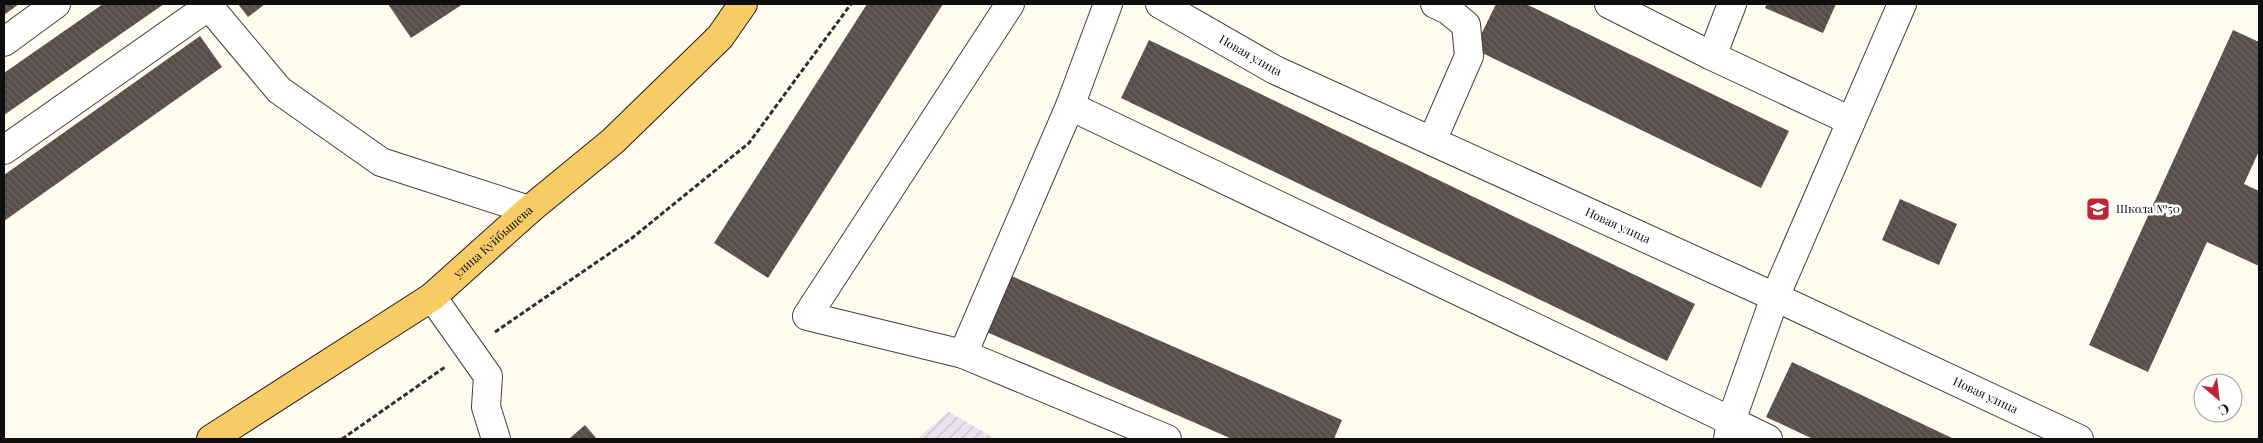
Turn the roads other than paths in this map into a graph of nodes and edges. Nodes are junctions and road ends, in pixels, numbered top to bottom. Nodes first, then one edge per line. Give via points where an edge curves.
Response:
1 (56, 4) edge
2 (743, 4) edge
3 (1010, 4) edge
4 (1108, 4) edge
5 (1160, 4) edge
6 (1435, 4) edge
7 (1609, 4) edge
8 (1732, 4) edge
9 (1902, 4) edge
10 (208, 5) edge
11 (1200, 14) edge
12 (4, 42) edge
13 (1712, 56) junction
14 (1070, 106) junction
15 (1851, 121) junction
16 (1432, 141) junction
17 (4, 150) edge
18 (529, 210) junction
19 (432, 297) junction
20 (1775, 298) junction
21 (963, 354) junction
22 (1730, 430) edge
23 (211, 439) edge
24 (496, 439) edge
25 (1167, 439) edge
26 (1768, 439) edge
27 (2079, 439) edge

1 - 12 street
2 - 18 main road, улица Куйбышева via 720,36 614,141
3 - 21 street via 807,316
4 - 14 street
5 - 11 street, Новая улица
6 - 16 street via 1466,25 1469,56
7 - 13 street
8 - 13 street
9 - 15 street
10 - 17 street
10 - 18 street via 279,90 381,162
11 - 16 street, Новая улица via 1274,70
13 - 15 street
14 - 21 street
14 - 22 street
15 - 20 street
16 - 20 street, Новая улица
18 - 19 main road, улица Куйбышева
19 - 23 main road, улица Куйбышева
19 - 24 street via 488,376 486,407
20 - 22 street
20 - 27 street, Новая улица
21 - 25 street
22 - 26 street

